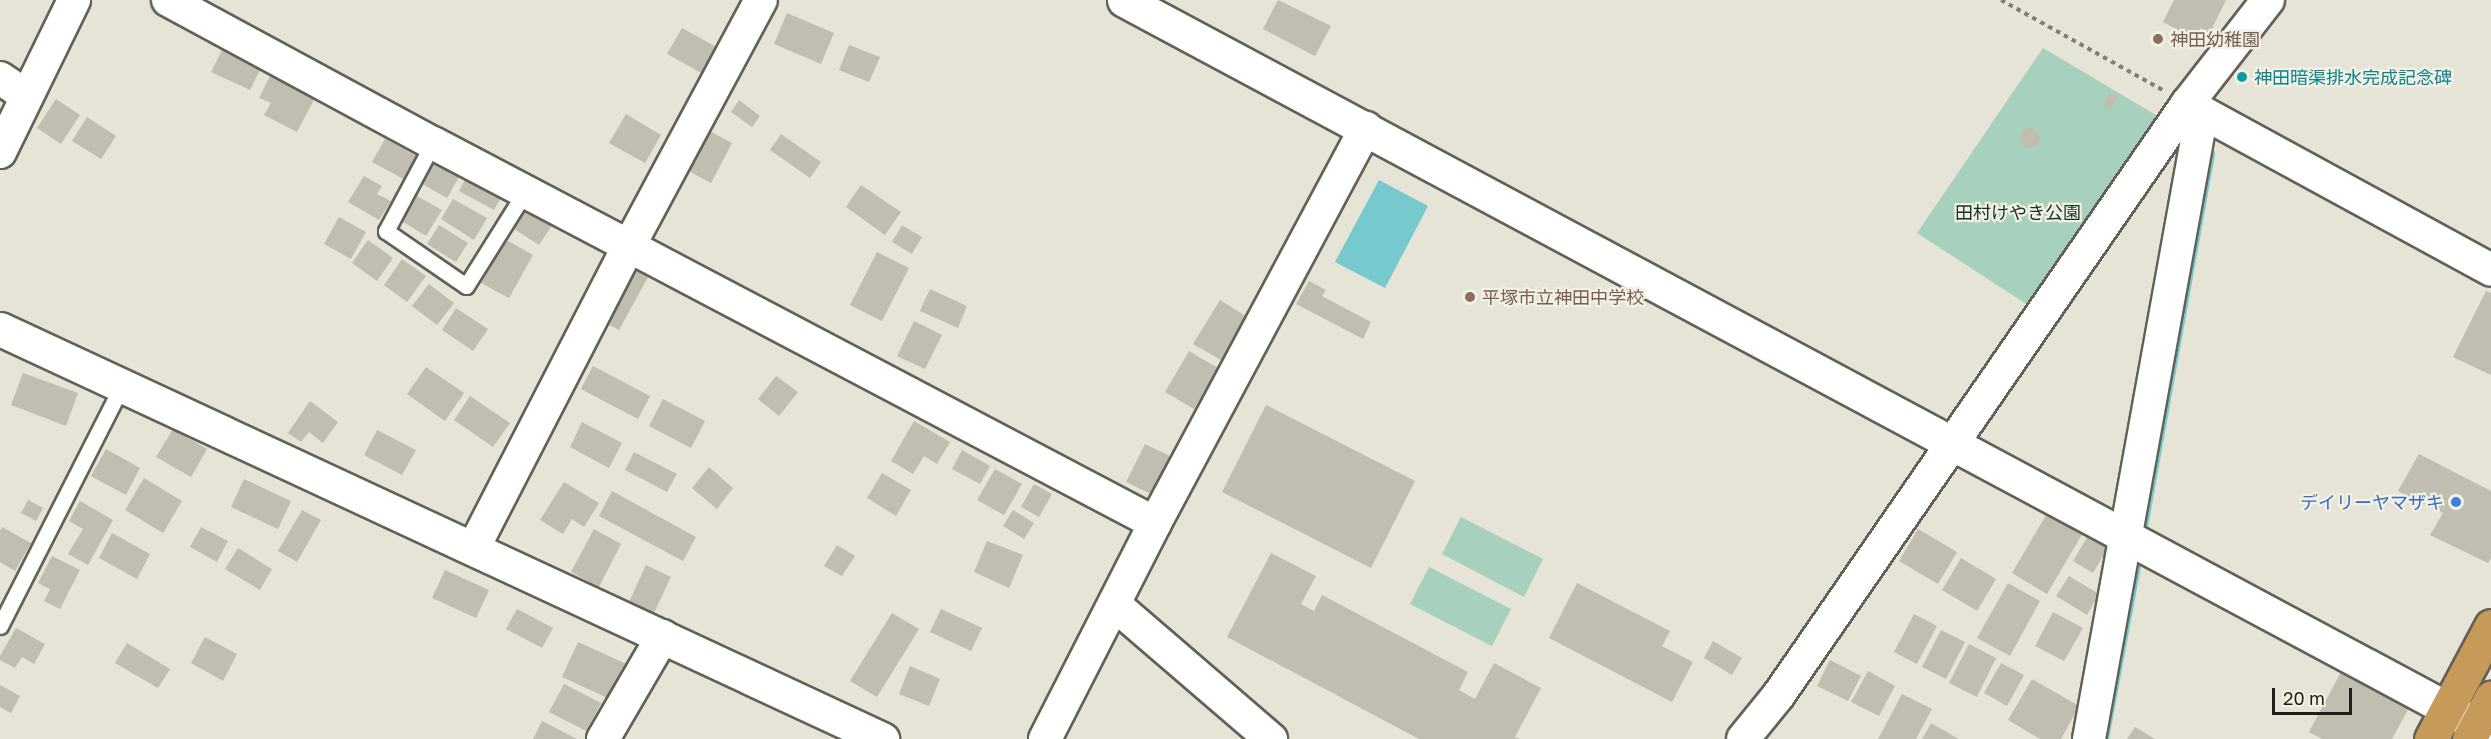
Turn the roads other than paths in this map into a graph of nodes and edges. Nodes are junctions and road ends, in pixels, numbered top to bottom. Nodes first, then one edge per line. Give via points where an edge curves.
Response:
1 (74, 0) edge
2 (168, 0) edge
3 (761, 0) edge
4 (1124, 0) edge
5 (2268, 0) edge
6 (0, 78) edge
7 (27, 96) junction
8 (2195, 108) junction
9 (1366, 128) junction
10 (433, 143) junction
11 (0, 152) edge
12 (525, 192) junction
13 (629, 246) junction
14 (2491, 270) edge
15 (0, 329) edge
16 (123, 384) junction
17 (1952, 444) junction
18 (1155, 523) junction
19 (2125, 537) junction
20 (474, 547) junction
21 (1115, 605) junction
22 (0, 626) edge
23 (2491, 626) edge
24 (663, 636) junction
25 (2449, 708) junction
26 (2482, 723) edge
27 (603, 739) edge
28 (882, 739) edge
29 (1045, 739) edge
30 (1270, 739) edge
31 (1743, 739) edge
32 (2089, 739) edge
33 (2431, 739) edge

1 - 7 street
2 - 10 street
3 - 13 street
4 - 9 street
5 - 8 street
6 - 7 street
7 - 11 street
8 - 14 street
8 - 17 street
8 - 19 street
9 - 17 street
9 - 18 street
10 - 12 street
10 - 12 lane via 386,231 466,286
12 - 13 street
13 - 18 street
13 - 20 street
15 - 16 street
16 - 20 street
16 - 22 lane
17 - 19 street
17 - 31 street via 1778,696
18 - 21 street
19 - 25 street
19 - 32 street
20 - 24 street
21 - 29 street
21 - 30 street
23 - 25 highway
24 - 27 street
24 - 28 street
25 - 26 street
25 - 33 highway

